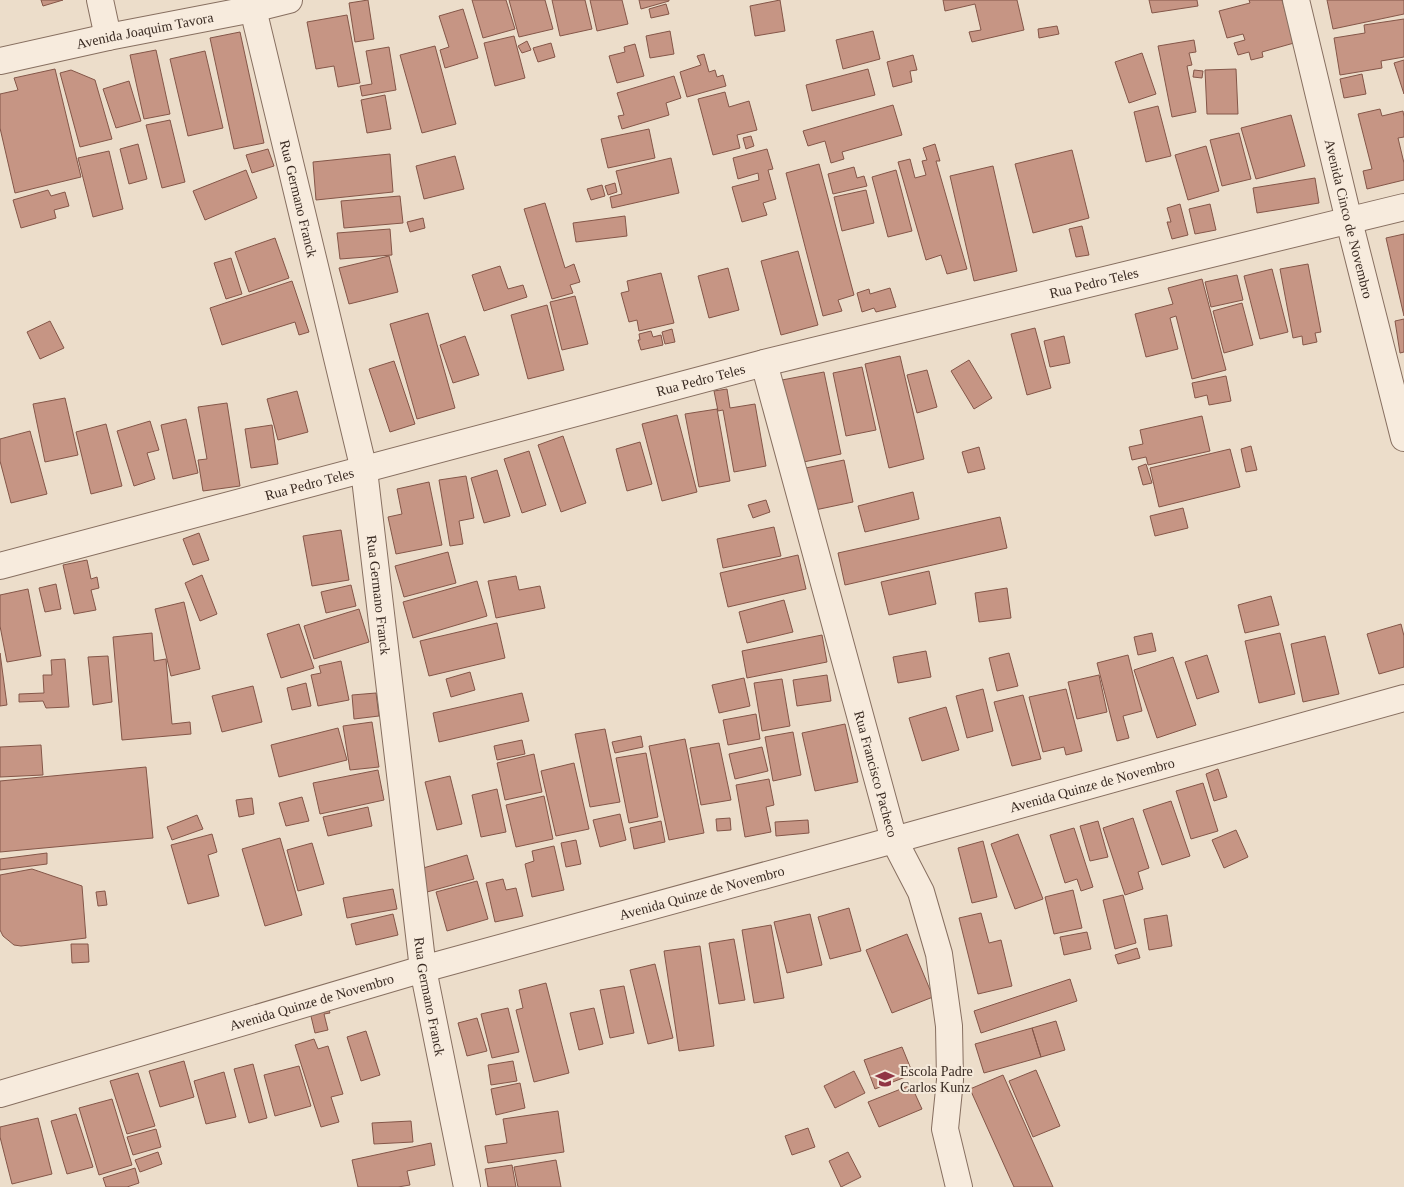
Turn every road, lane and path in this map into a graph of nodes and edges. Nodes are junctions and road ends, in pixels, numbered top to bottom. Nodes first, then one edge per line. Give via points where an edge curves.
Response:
1 (100, 0) edge
2 (289, 0) edge
3 (1296, 0) edge
4 (253, 9) junction
5 (108, 37) junction
6 (0, 61) edge
7 (1404, 207) edge
8 (1349, 221) junction
9 (764, 363) junction
10 (1404, 438) edge
11 (364, 470) junction
12 (0, 566) edge
13 (1404, 698) edge
14 (894, 840) junction
15 (423, 969) junction
16 (0, 1094) edge
17 (467, 1187) edge
18 (959, 1187) edge

1 - 5 street
2 - 4 street, Avenida Joaquim Tavora
3 - 8 street, Avenida Cinco de Novembro
4 - 5 street, Avenida Joaquim Tavora
4 - 11 street, Rua Germano Franck
5 - 6 street, Avenida Joaquim Tavora
7 - 8 street, Rua Pedro Teles
8 - 9 street, Rua Pedro Teles
8 - 10 street, Avenida Cinco de Novembro
9 - 11 street, Rua Pedro Teles
9 - 14 street, Rua Francisco Pacheco
11 - 12 street, Rua Pedro Teles
11 - 15 street, Rua Germano Franck
13 - 14 street, Avenida Quinze de Novembro
14 - 15 street, Avenida Quinze de Novembro
14 - 18 street, Rua Francisco Pacheco via 922,892 939,954 949,1026 950,1080 945,1128
15 - 16 street, Avenida Quinze de Novembro
15 - 17 street, Rua Germano Franck

